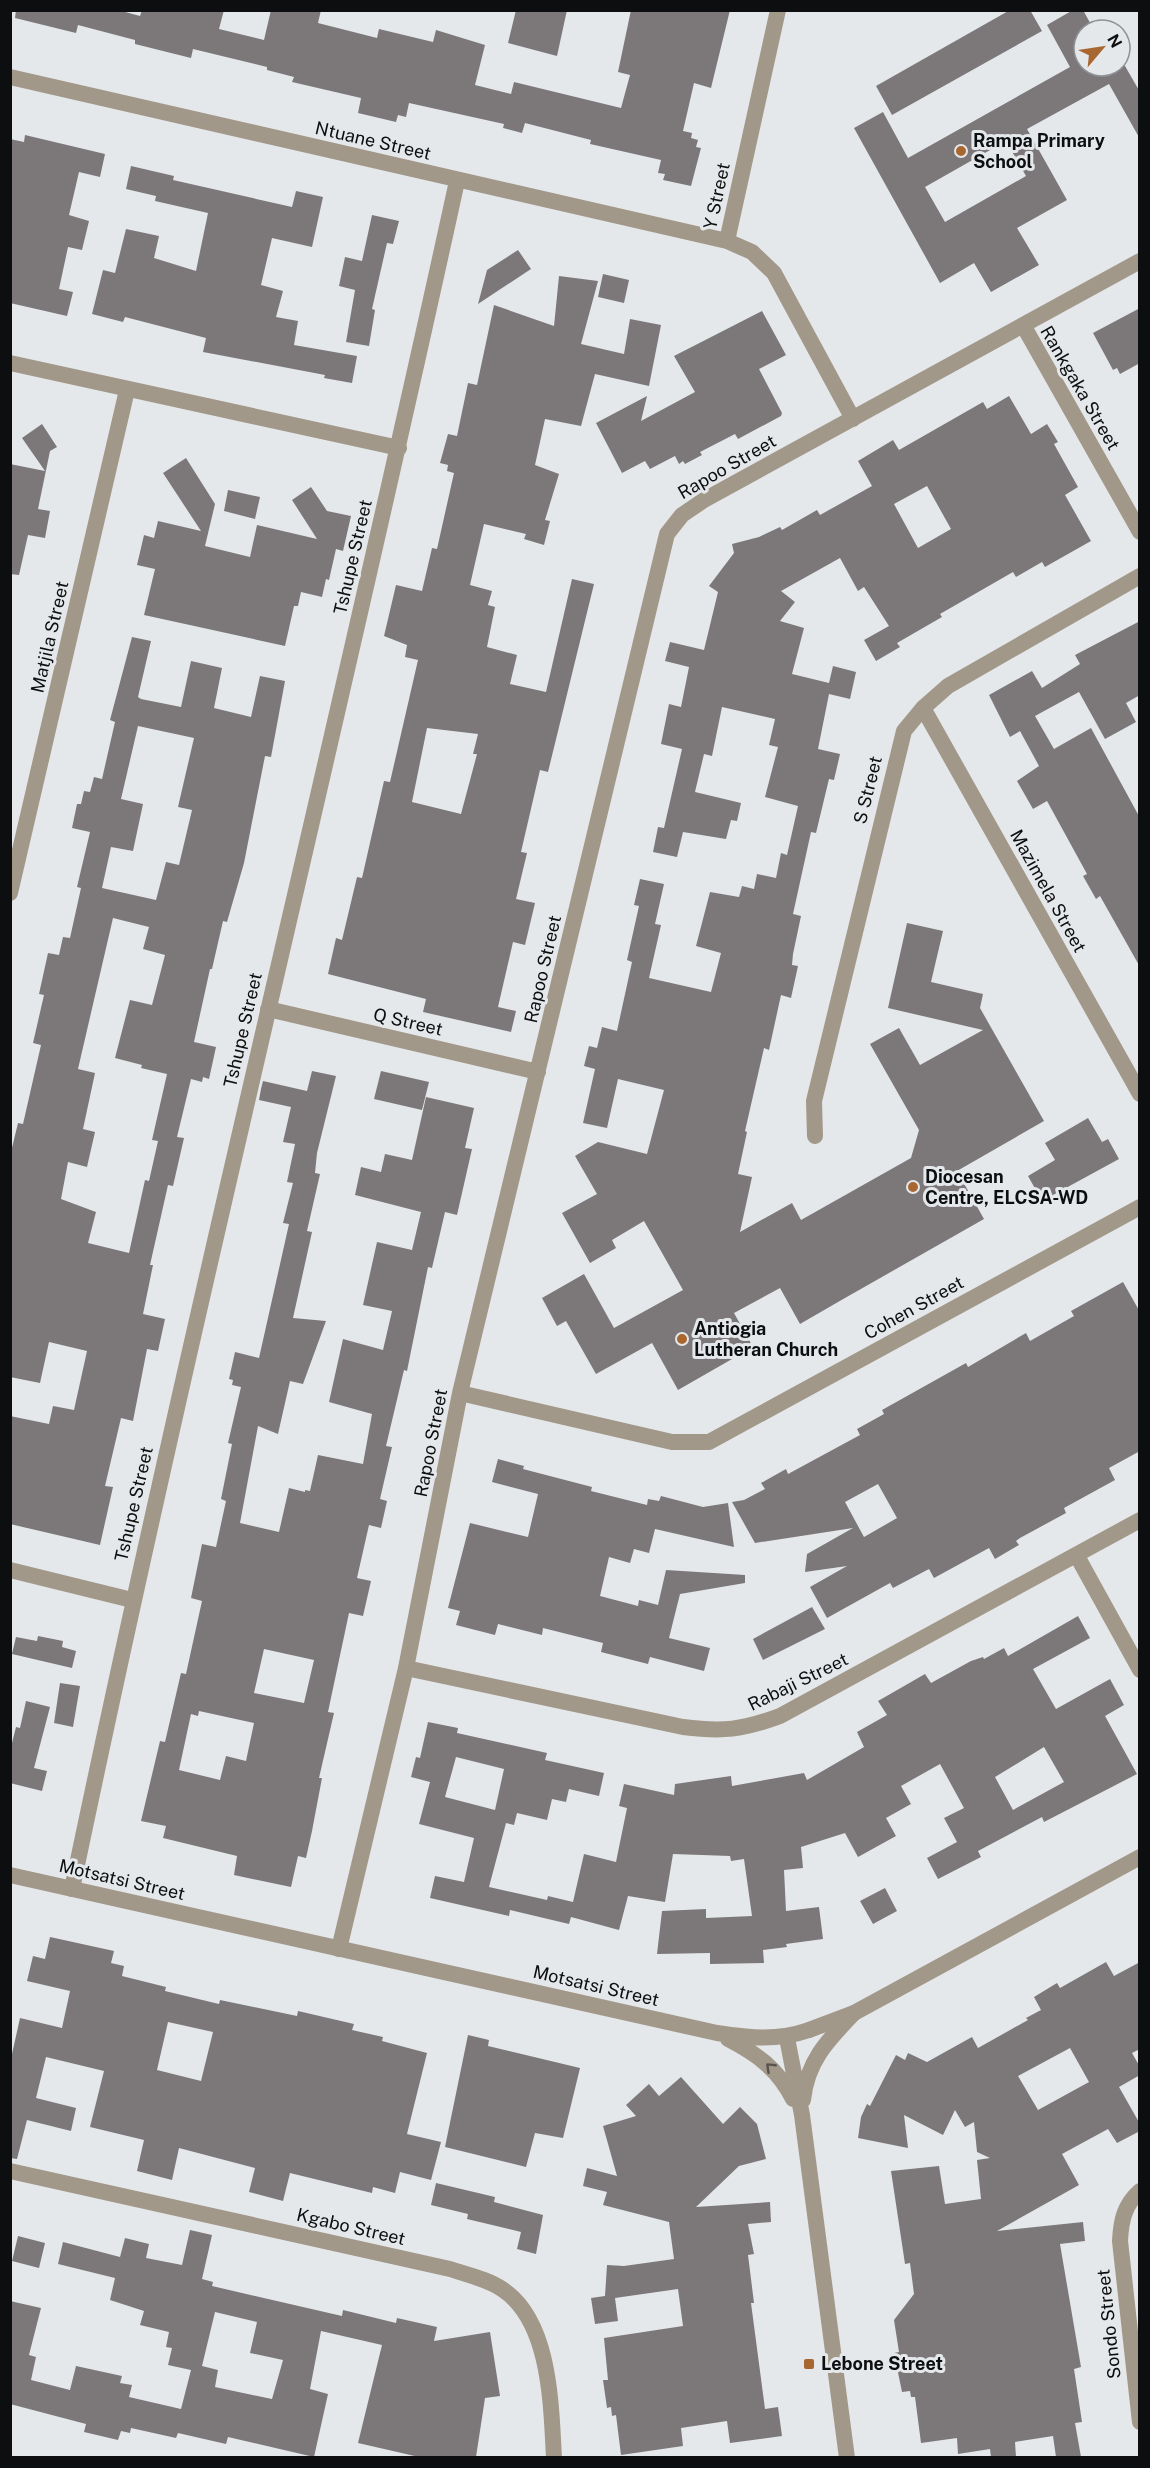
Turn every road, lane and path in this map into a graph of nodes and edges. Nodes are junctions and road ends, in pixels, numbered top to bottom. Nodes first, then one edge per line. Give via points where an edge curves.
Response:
1 (778, 10) edge
2 (10, 77) edge
3 (457, 181) junction
4 (727, 241) junction
5 (1140, 261) edge
6 (1023, 325) junction
7 (10, 363) edge
8 (127, 390) junction
9 (853, 418) junction
10 (399, 448) junction
11 (1140, 532) edge
12 (1140, 576) edge
13 (922, 708) junction
14 (10, 893) edge
15 (268, 1009) junction
16 (538, 1072) junction
17 (1140, 1094) edge
18 (815, 1136) dead end
19 (1140, 1207) edge
20 (460, 1393) junction
21 (1140, 1520) edge
22 (1077, 1556) junction
23 (10, 1570) edge
24 (132, 1600) junction
25 (406, 1668) junction
26 (1140, 1670) edge
27 (1140, 1857) edge
28 (10, 1875) edge
29 (72, 1889) junction
30 (339, 1949) junction
31 (854, 2013) junction
32 (717, 2033) junction
33 (787, 2038) junction
34 (802, 2115) junction
35 (10, 2171) edge
36 (1140, 2191) edge
37 (1140, 2422) edge
38 (554, 2457) edge
39 (847, 2457) edge

1 - 4 street, Y Street
2 - 3 street, Ntuane Street
3 - 4 street, Ntuane Street
3 - 10 street, Tshupe Street
4 - 9 street, Y Street via 752,252 774,273
5 - 6 street, Rapoo Street
6 - 9 street, Rapoo Street
6 - 11 street, Rankgaka Street
7 - 8 street
8 - 10 street
8 - 14 street, Matjila Street
9 - 16 street, Rapoo Street via 704,500 682,515 666,534
10 - 15 street, Tshupe Street
12 - 13 street, S Street via 948,686
13 - 17 street, Mazimela Street
13 - 18 street, S Street via 904,731 896,758 814,1101
15 - 16 street, Q Street
15 - 24 street, Tshupe Street
16 - 20 street, Rapoo Street
19 - 20 street, Cohen Street via 709,1442 672,1442
20 - 25 street, Rapoo Street
21 - 22 street, Rabaji Street
22 - 25 street, Rabaji Street via 780,1716 751,1727 719,1731 683,1727
22 - 26 street
23 - 24 street
24 - 29 street, Tshupe Street
25 - 30 street, Rapoo Street
27 - 31 street, Motsatsi Street
28 - 29 street, Motsatsi Street
29 - 30 street, Motsatsi Street
30 - 32 street, Motsatsi Street
31 - 33 street, Motsatsi Street
31 - 34 street via 813,2060 805,2083
32 - 33 street, Motsatsi Street
34 -> 32 street via 785,2082 770,2064
33 - 34 street
34 - 39 street
35 - 38 street, Kgabo Street via 450,2269 504,2290 536,2332 550,2390
36 - 37 street, Sondo Street via 1129,2201 1121,2221 1120,2241

